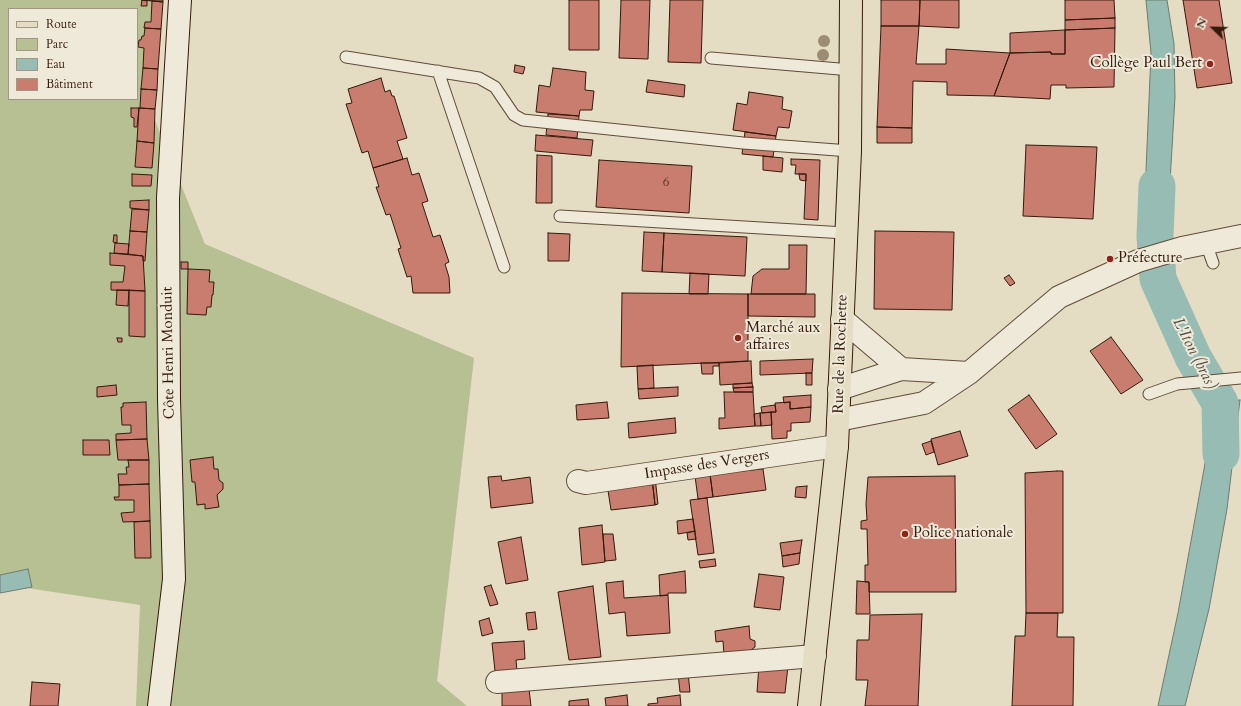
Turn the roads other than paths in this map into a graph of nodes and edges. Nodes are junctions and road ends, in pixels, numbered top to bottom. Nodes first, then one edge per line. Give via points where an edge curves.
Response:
1 (180, 0) edge
2 (851, 0) edge
3 (346, 57) dead end
4 (711, 58) dead end
5 (851, 70) junction
6 (438, 71) junction
7 (850, 151) junction
8 (560, 216) dead end
9 (845, 233) junction
10 (1241, 236) edge
11 (1206, 243) junction
12 (1213, 263) dead end
13 (504, 267) dead end
14 (842, 319) junction
15 (901, 369) junction
16 (969, 373) junction
17 (1240, 378) edge
18 (840, 389) junction
19 (1149, 394) dead end
20 (838, 420) junction
21 (837, 446) junction
22 (578, 481) dead end
23 (815, 656) junction
24 (497, 682) dead end
25 (159, 706) edge
26 (810, 706) edge

1 - 25 street, Côte Henri Monduit via 168,198 169,399 174,579
2 - 5 main road, Rue de la Rochette
3 - 6 lane
4 - 5 lane
5 - 7 main road, Rue de la Rochette
6 - 7 lane via 479,78 495,87 514,115 523,120 744,143
6 - 13 lane
7 - 9 main road, Rue de la Rochette
8 - 9 lane
9 - 14 main road, Rue de la Rochette
10 - 11 street
11 - 12 lane
11 - 16 street via 1138,261 1059,297
14 - 15 street
14 - 18 main road, Rue de la Rochette
15 - 16 street
15 - 18 street
16 - 20 street via 924,403
17 - 19 lane via 1177,384
18 - 20 main road, Rue de la Rochette
20 - 21 main road, Rue de la Rochette
21 - 22 street, Impasse des Vergers via 586,483
21 - 23 main road, Rue de la Rochette
23 - 24 street
23 - 26 main road, Rue de la Rochette

